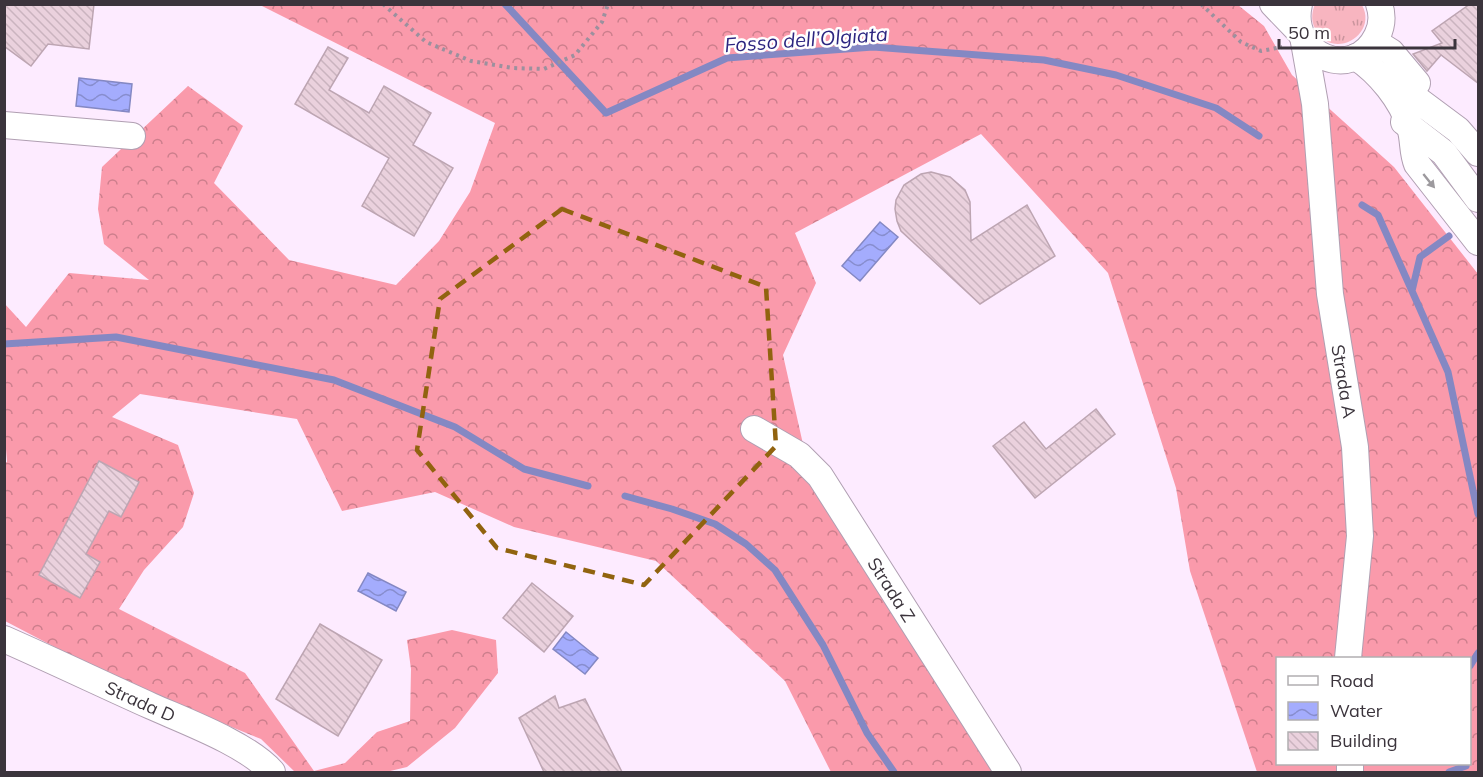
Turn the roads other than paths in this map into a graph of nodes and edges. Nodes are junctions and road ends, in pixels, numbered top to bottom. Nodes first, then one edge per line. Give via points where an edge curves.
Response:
1 (1273, 4) edge
2 (1299, 4) edge
3 (1371, 32) edge
4 (1302, 37) junction
5 (1315, 104) junction
6 (1431, 111) junction
7 (4, 125) edge
8 (1410, 127) junction
9 (132, 136) dead end
10 (1444, 153) junction
11 (1479, 153) edge
12 (1479, 199) edge
13 (1479, 242) edge
14 (754, 429) dead end
15 (4, 639) edge
16 (1348, 657) edge
17 (272, 772) edge
18 (1008, 772) edge

1 - 4 street
2 - 4 street, Strada A via 1297,18
3 - 4 street via 1320,55
3 - 5 street, Strada A via 1325,81
3 - 6 street via 1418,84
3 - 8 street via 1372,68 1395,98
4 - 5 street, Strada A
5 - 16 street, Strada A via 1330,294 1355,447 1360,536
6 - 10 street
6 - 11 street via 1458,130
7 - 9 street
8 - 10 street
8 -> 13 street via 1417,164
10 - 12 street
14 - 18 street, Strada Z via 799,455 820,476
15 - 17 street, Strada D via 203,729 246,752

